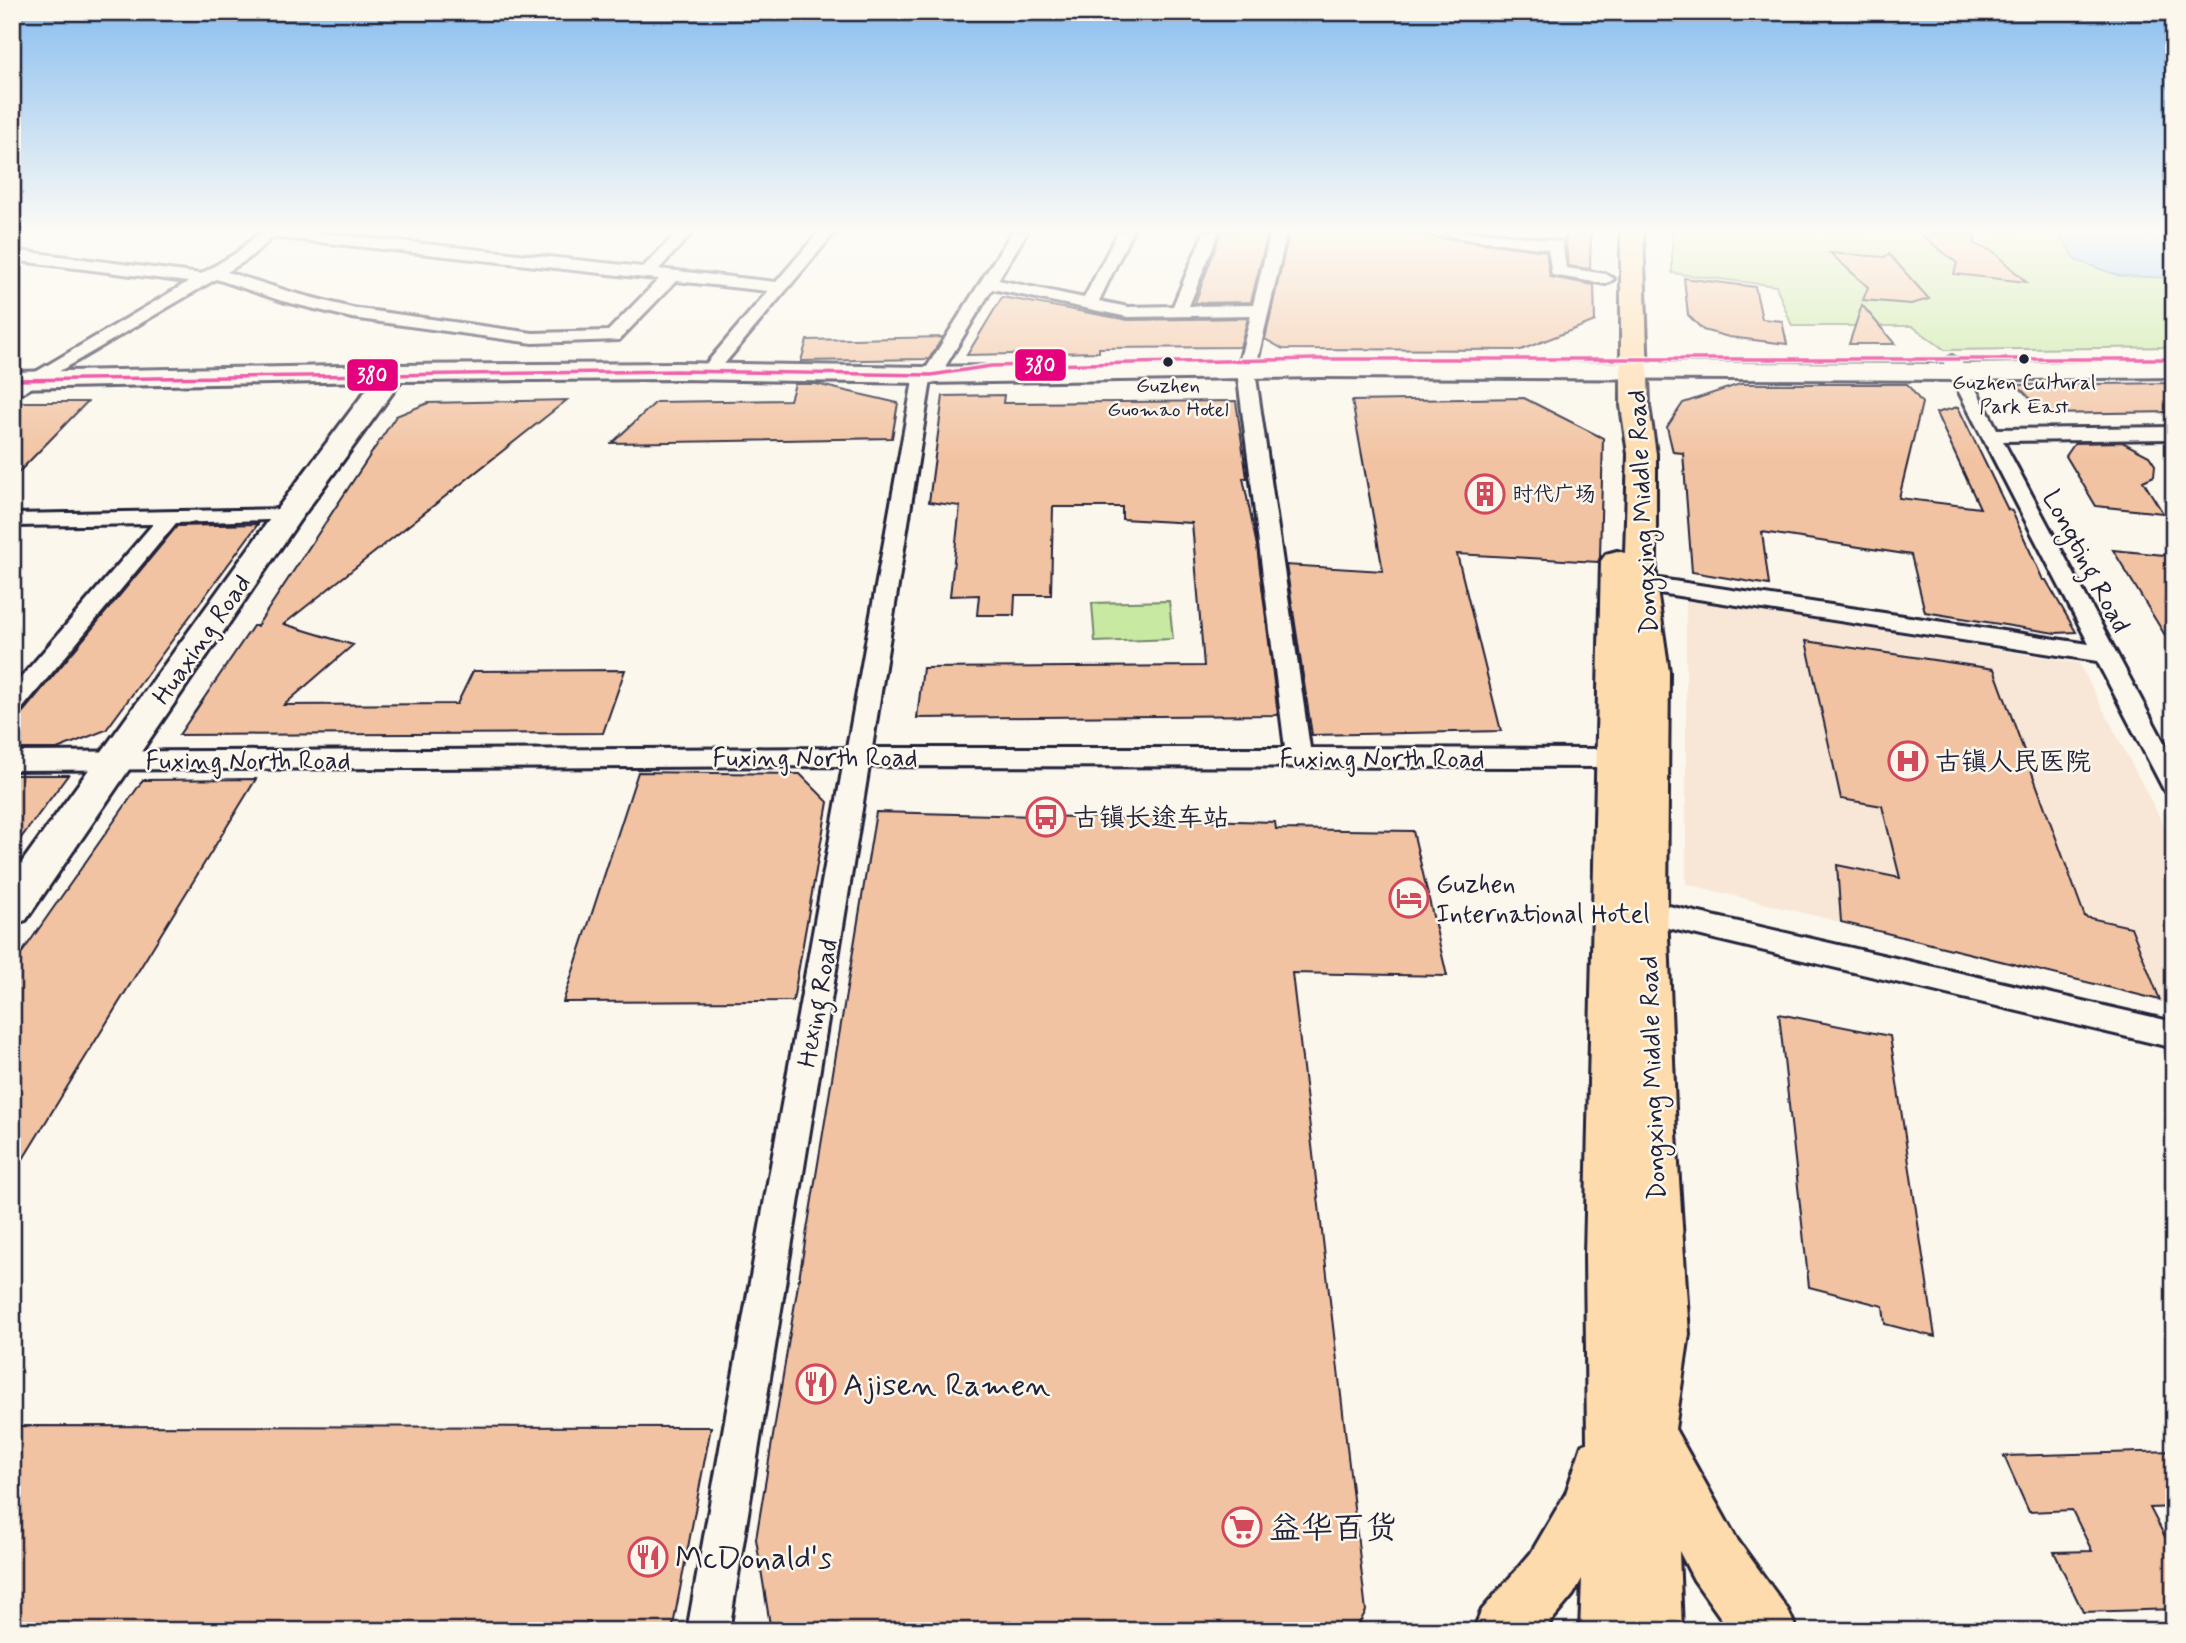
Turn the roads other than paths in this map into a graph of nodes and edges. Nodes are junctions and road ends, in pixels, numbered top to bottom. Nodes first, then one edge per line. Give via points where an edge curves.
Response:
1 (157, 309) edge
2 (335, 309) edge
3 (639, 309) edge
4 (762, 309) edge
5 (971, 309) edge
6 (1109, 309) edge
7 (1612, 309) edge
8 (1627, 309) edge
9 (1259, 310) joint
10 (1179, 311) joint
11 (2174, 359) edge
12 (1247, 365) junction
13 (1623, 365) junction
14 (1955, 367) junction
15 (2174, 369) edge
16 (708, 372) junction
17 (393, 373) junction
18 (927, 375) junction
19 (42, 379) junction
20 (12, 380) edge
21 (12, 394) edge
22 (2174, 433) edge
23 (1990, 435) junction
24 (288, 515) junction
25 (170, 517) junction
26 (12, 520) edge
27 (1640, 583) junction
28 (2105, 654) junction
29 (12, 704) edge
30 (859, 757) junction
31 (1300, 758) junction
32 (1617, 758) junction
33 (116, 760) junction
34 (12, 761) edge
35 (2174, 785) edge
36 (12, 908) edge
37 (1647, 912) junction
38 (2174, 1035) edge
39 (1631, 1424) junction
40 (708, 1631) edge
41 (1503, 1631) edge
42 (1610, 1631) edge
43 (1652, 1631) edge
44 (1767, 1631) edge

1 - 19 street
2 - 3 street via 533,338 613,336
4 - 16 street
5 - 18 street
6 - 10 street
7 - 13 main road, Dongxing Middle Road
8 - 13 main road, Dongxing Middle Road
9 - 10 street
9 - 12 street
11 - 14 main road
12 - 13 main road
12 - 18 main road
12 - 31 street
13 - 14 main road
13 - 27 main road, Dongxing Middle Road via 1642,454
13 - 32 main road, Dongxing Middle Road via 1616,530
14 - 15 main road
14 - 23 street, Longting Road
16 - 17 main road
16 - 18 main road
17 - 19 main road
17 - 24 main road, Huaxing Road
18 - 30 street, Hexing Road
19 - 20 main road
19 - 21 street
22 - 23 street
23 - 28 street, Longting Road
24 - 25 street
24 - 33 main road, Huaxing Road
25 - 26 street
25 - 29 street
27 - 28 street
27 - 37 main road, Dongxing Middle Road via 1652,672
28 - 35 street, Longting Road
30 - 31 street, Fuxing North Road
30 - 33 street, Fuxing North Road
30 - 40 street, Hexing Road
31 - 32 street, Fuxing North Road
32 - 39 main road, Dongxing Middle Road via 1611,1328
33 - 34 street, Fuxing North Road
33 - 36 main road, Huaxing Road
37 - 38 street
37 - 39 main road, Dongxing Middle Road via 1663,1334
39 - 41 main road via 1552,1574
39 - 42 main road, Dongxing Middle Road
39 - 43 main road, Dongxing Middle Road
39 - 44 main road via 1715,1559

